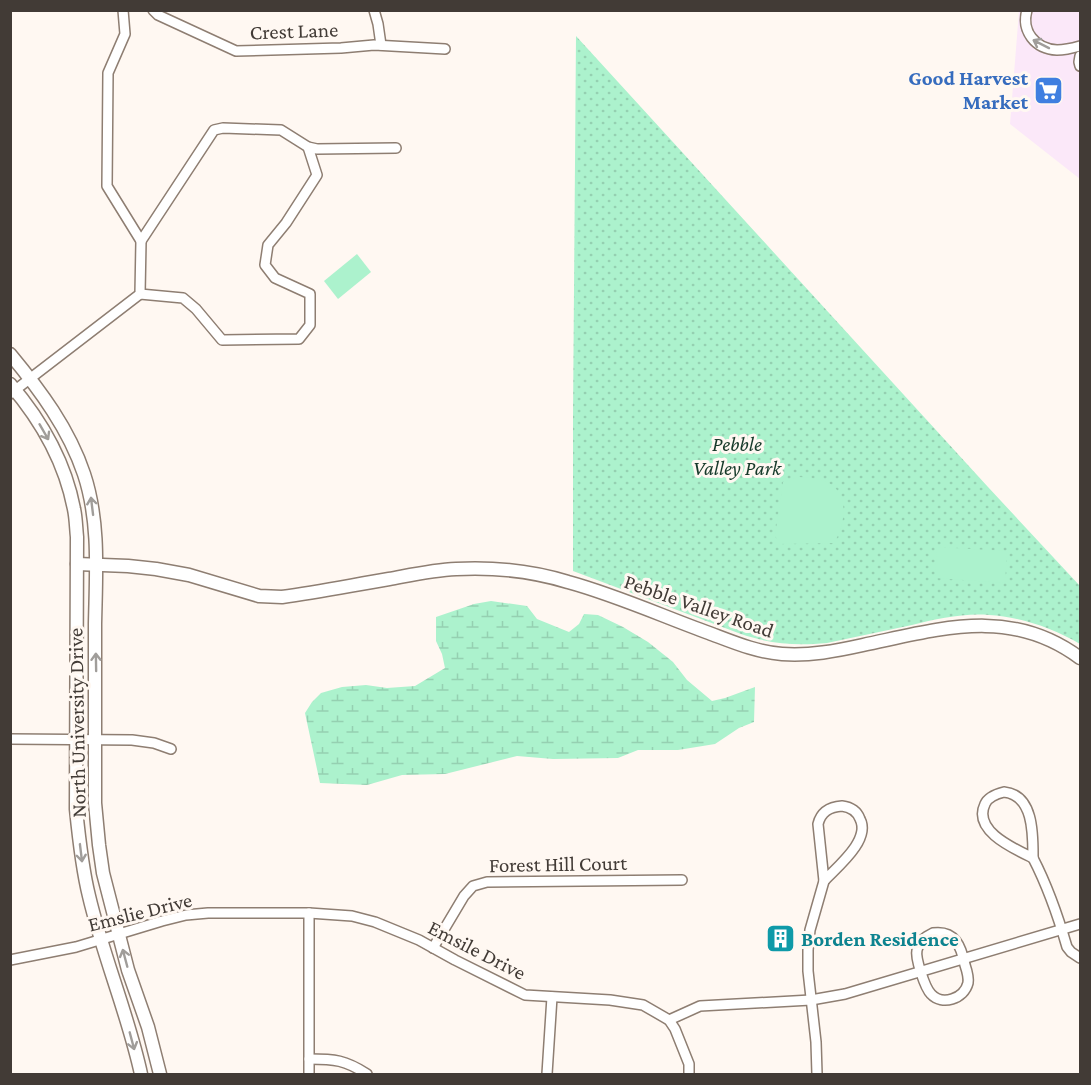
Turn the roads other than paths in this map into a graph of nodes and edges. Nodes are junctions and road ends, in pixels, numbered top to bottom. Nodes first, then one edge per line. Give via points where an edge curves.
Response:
1 (123, 10) edge
2 (153, 10) edge
3 (374, 10) edge
4 (1027, 10) edge
5 (381, 45) junction
6 (1080, 46) edge
7 (445, 49) dead end
8 (1080, 56) edge
9 (1080, 66) edge
10 (308, 147) junction
11 (396, 148) dead end
12 (141, 241) junction
13 (140, 294) junction
14 (10, 354) edge
15 (31, 379) junction
16 (12, 390) edge
17 (77, 564) junction
18 (96, 565) junction
19 (1080, 658) edge
20 (10, 739) edge
21 (76, 739) junction
22 (95, 739) junction
23 (171, 749) dead end
24 (1033, 858) junction
25 (682, 880) dead end
26 (824, 880) junction
27 (309, 913) junction
28 (352, 916) joint
29 (1080, 924) edge
30 (1062, 929) junction
31 (119, 934) junction
32 (101, 939) junction
33 (433, 948) junction
34 (1080, 958) edge
35 (964, 959) junction
36 (10, 960) edge
37 (921, 972) junction
38 (552, 997) junction
39 (811, 1000) junction
40 (669, 1020) junction
41 (309, 1059) junction
42 (141, 1074) edge
43 (160, 1074) edge
44 (309, 1074) edge
45 (367, 1074) edge
46 (547, 1074) edge
47 (689, 1074) edge
48 (817, 1074) edge

1 - 12 street via 125,34 108,73 107,186
2 - 5 street, Crest Lane via 237,51
3 - 5 street
6 -> 4 street via 1054,50 1040,45 1028,35
5 - 7 street, Crest Lane
8 - 9 street
10 - 11 street
10 - 12 street via 281,130 214,130
10 - 13 street via 317,175 268,245 265,266 275,278 310,294 310,325 300,339 222,339 183,298
12 - 13 street
13 - 15 street
14 - 15 street, North University Drive
15 - 16 street
18 -> 15 street, North University Drive via 90,496 83,472 63,428
16 -> 17 street, North University Drive via 38,421 63,468 74,509
17 - 18 street, Pebble Valley Road
17 - 21 street, North University Drive
18 - 19 street, Pebble Valley Road via 189,574 266,597 427,572 502,569 567,581 748,648 779,654 813,655 941,628 978,625 1001,626 1048,639
22 -> 18 street, North University Drive
20 - 21 street
21 - 22 street
21 -> 32 street, North University Drive via 76,809 82,866
22 - 23 street via 143,741
22 - 31 street, North University Drive via 99,845
24 - 24 street via 1033,830 1023,801 1008,793 992,796 982,812 989,831
24 - 30 street
25 - 33 street, Forest Hill Court via 487,882 473,886 464,896
26 - 26 street via 847,857 863,832 861,820 847,807 829,809 819,820
26 - 39 street via 810,930
27 - 28 street, Emslie Drive
27 - 31 street, Emslie Drive via 186,915
27 - 41 street
28 - 33 street, Emsile Drive
29 - 30 street
30 - 34 street via 1067,947
30 - 35 street
31 - 32 street, Emslie Drive
43 -> 31 street, North University Drive
32 - 36 street, Emslie Drive
32 -> 42 street, North University Drive
33 - 38 street, Emsile Drive via 525,995
35 - 37 street
35 - 37 street via 953,938 933,933 917,949
35 - 37 street via 967,985 961,995 952,999 938,999 929,993
37 - 39 street
38 - 40 street, Emsile Drive via 643,1005
38 - 46 street
39 - 40 street via 700,1006
39 - 48 street
40 - 47 street via 689,1064
41 - 44 street
41 - 45 street via 344,1062

